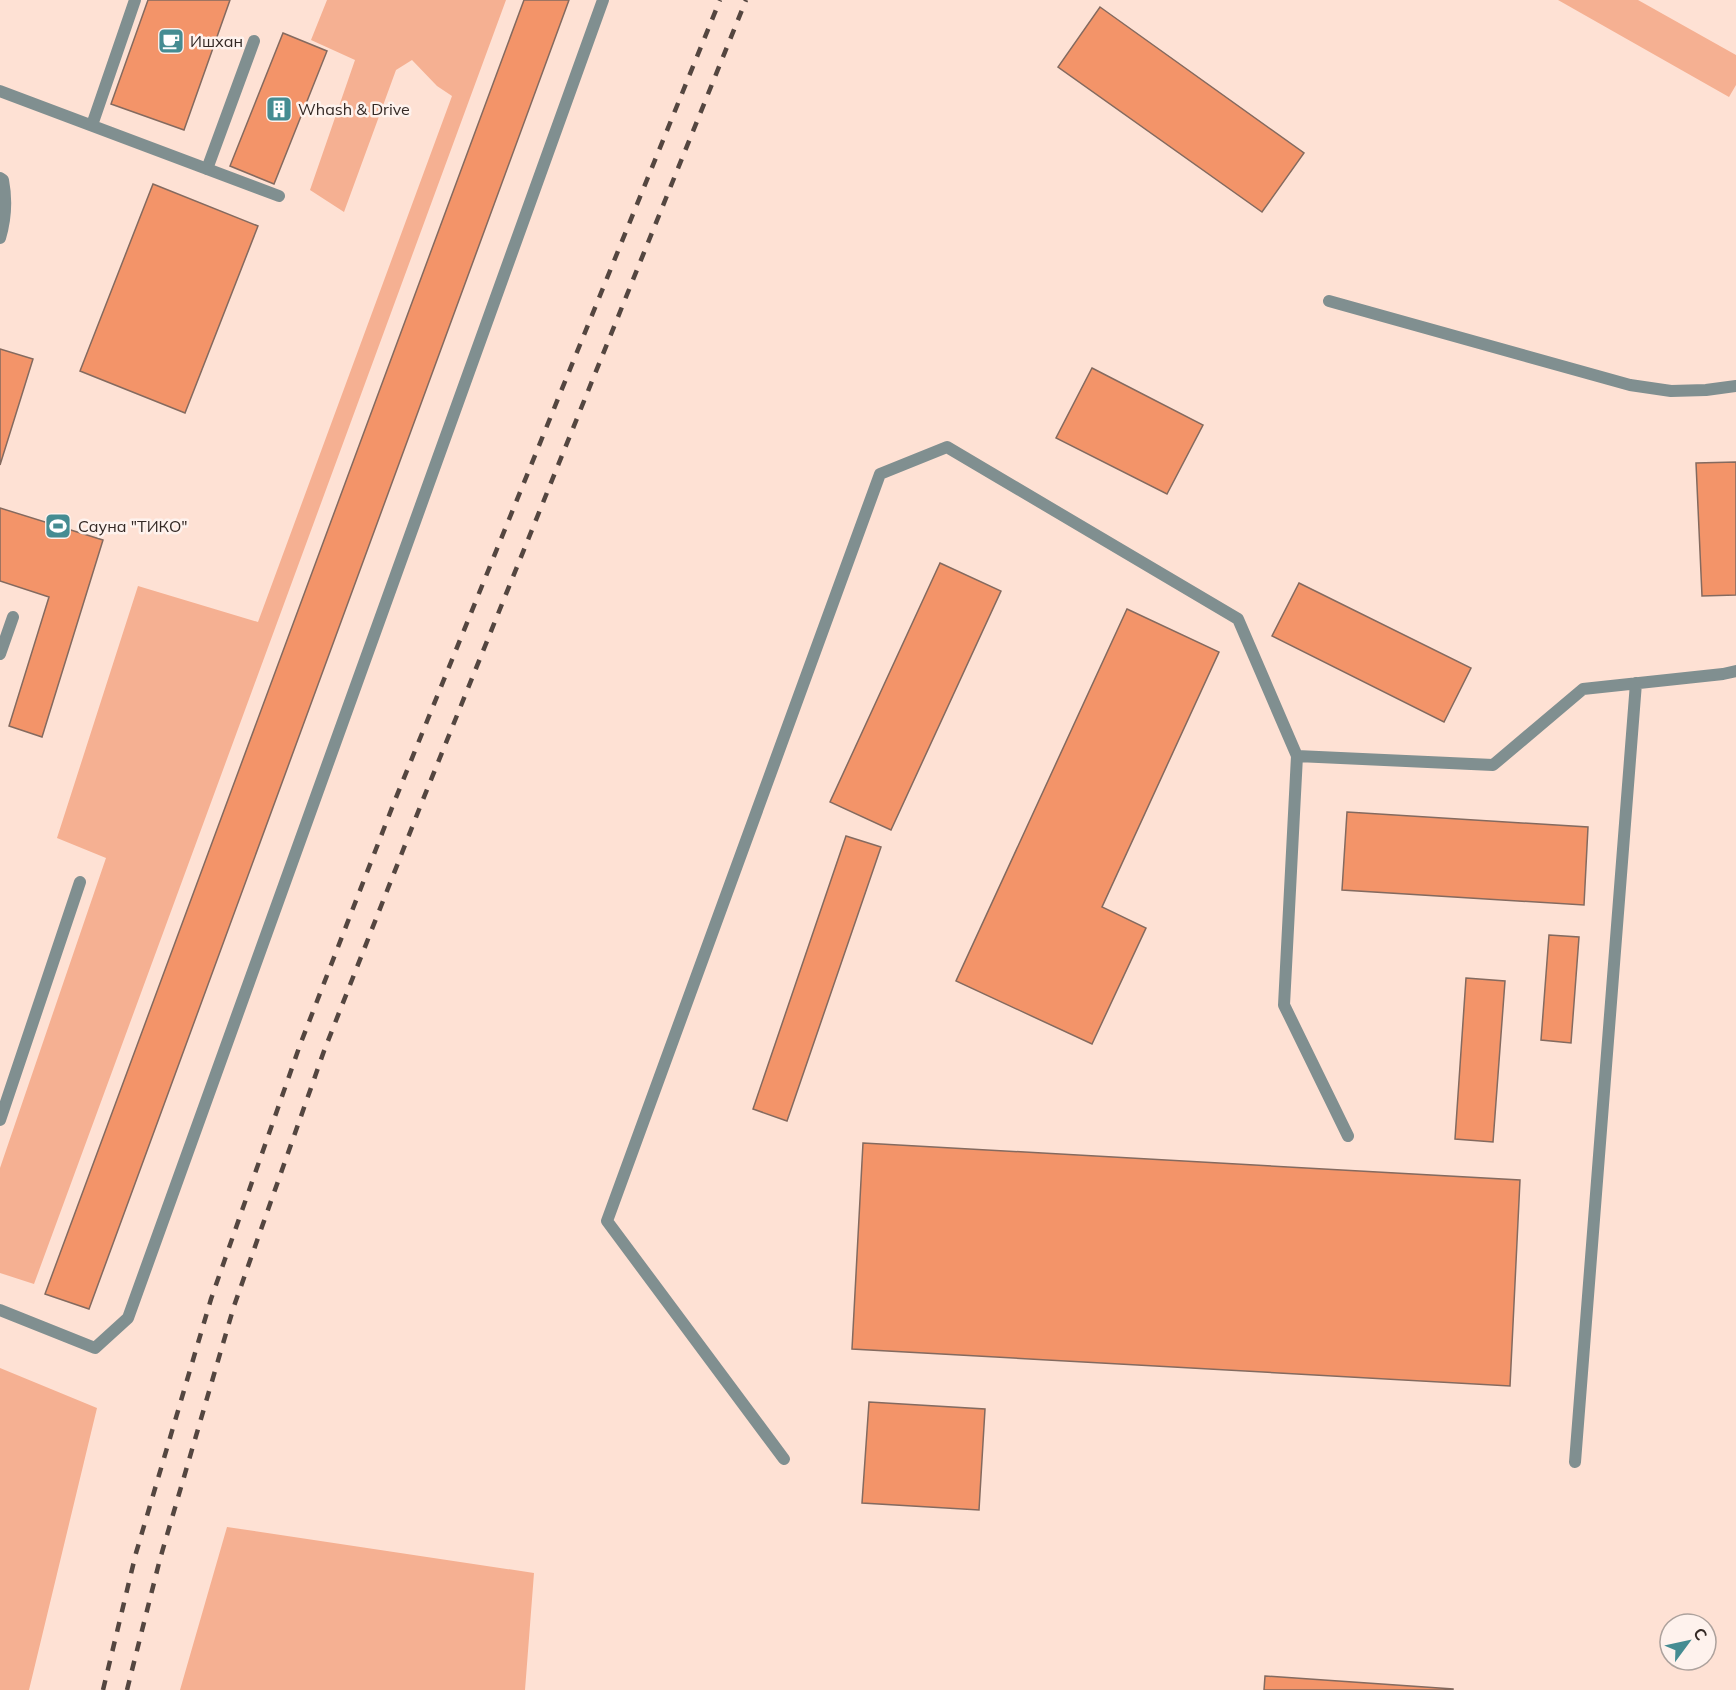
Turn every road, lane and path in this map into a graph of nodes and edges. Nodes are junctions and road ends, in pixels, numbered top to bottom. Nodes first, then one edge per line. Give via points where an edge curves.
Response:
1 (135, 0) edge
2 (603, 0) edge
3 (254, 41) dead end
4 (0, 91) edge
5 (92, 126) junction
6 (207, 169) junction
7 (0, 178) edge
8 (279, 196) dead end
9 (0, 238) edge
10 (1329, 301) dead end
11 (1736, 386) edge
12 (13, 617) dead end
13 (0, 654) edge
14 (1736, 671) edge
15 (1636, 683) junction
16 (1297, 756) junction
17 (80, 882) dead end
18 (0, 1120) edge
19 (1348, 1136) dead end
20 (0, 1310) edge
21 (784, 1459) dead end
22 (1575, 1462) dead end

1 - 5 lane
2 - 20 lane via 128,1318 95,1348
3 - 6 lane
4 - 5 lane
5 - 6 lane
6 - 8 lane
7 - 9 lane via 7,201
10 - 11 lane via 1630,385 1671,391
12 - 13 lane
14 - 15 lane
15 - 16 lane via 1583,689 1493,765
15 - 22 lane
16 - 19 lane via 1284,1005
16 - 21 lane via 1238,619 947,447 880,474 607,1221
17 - 18 lane

